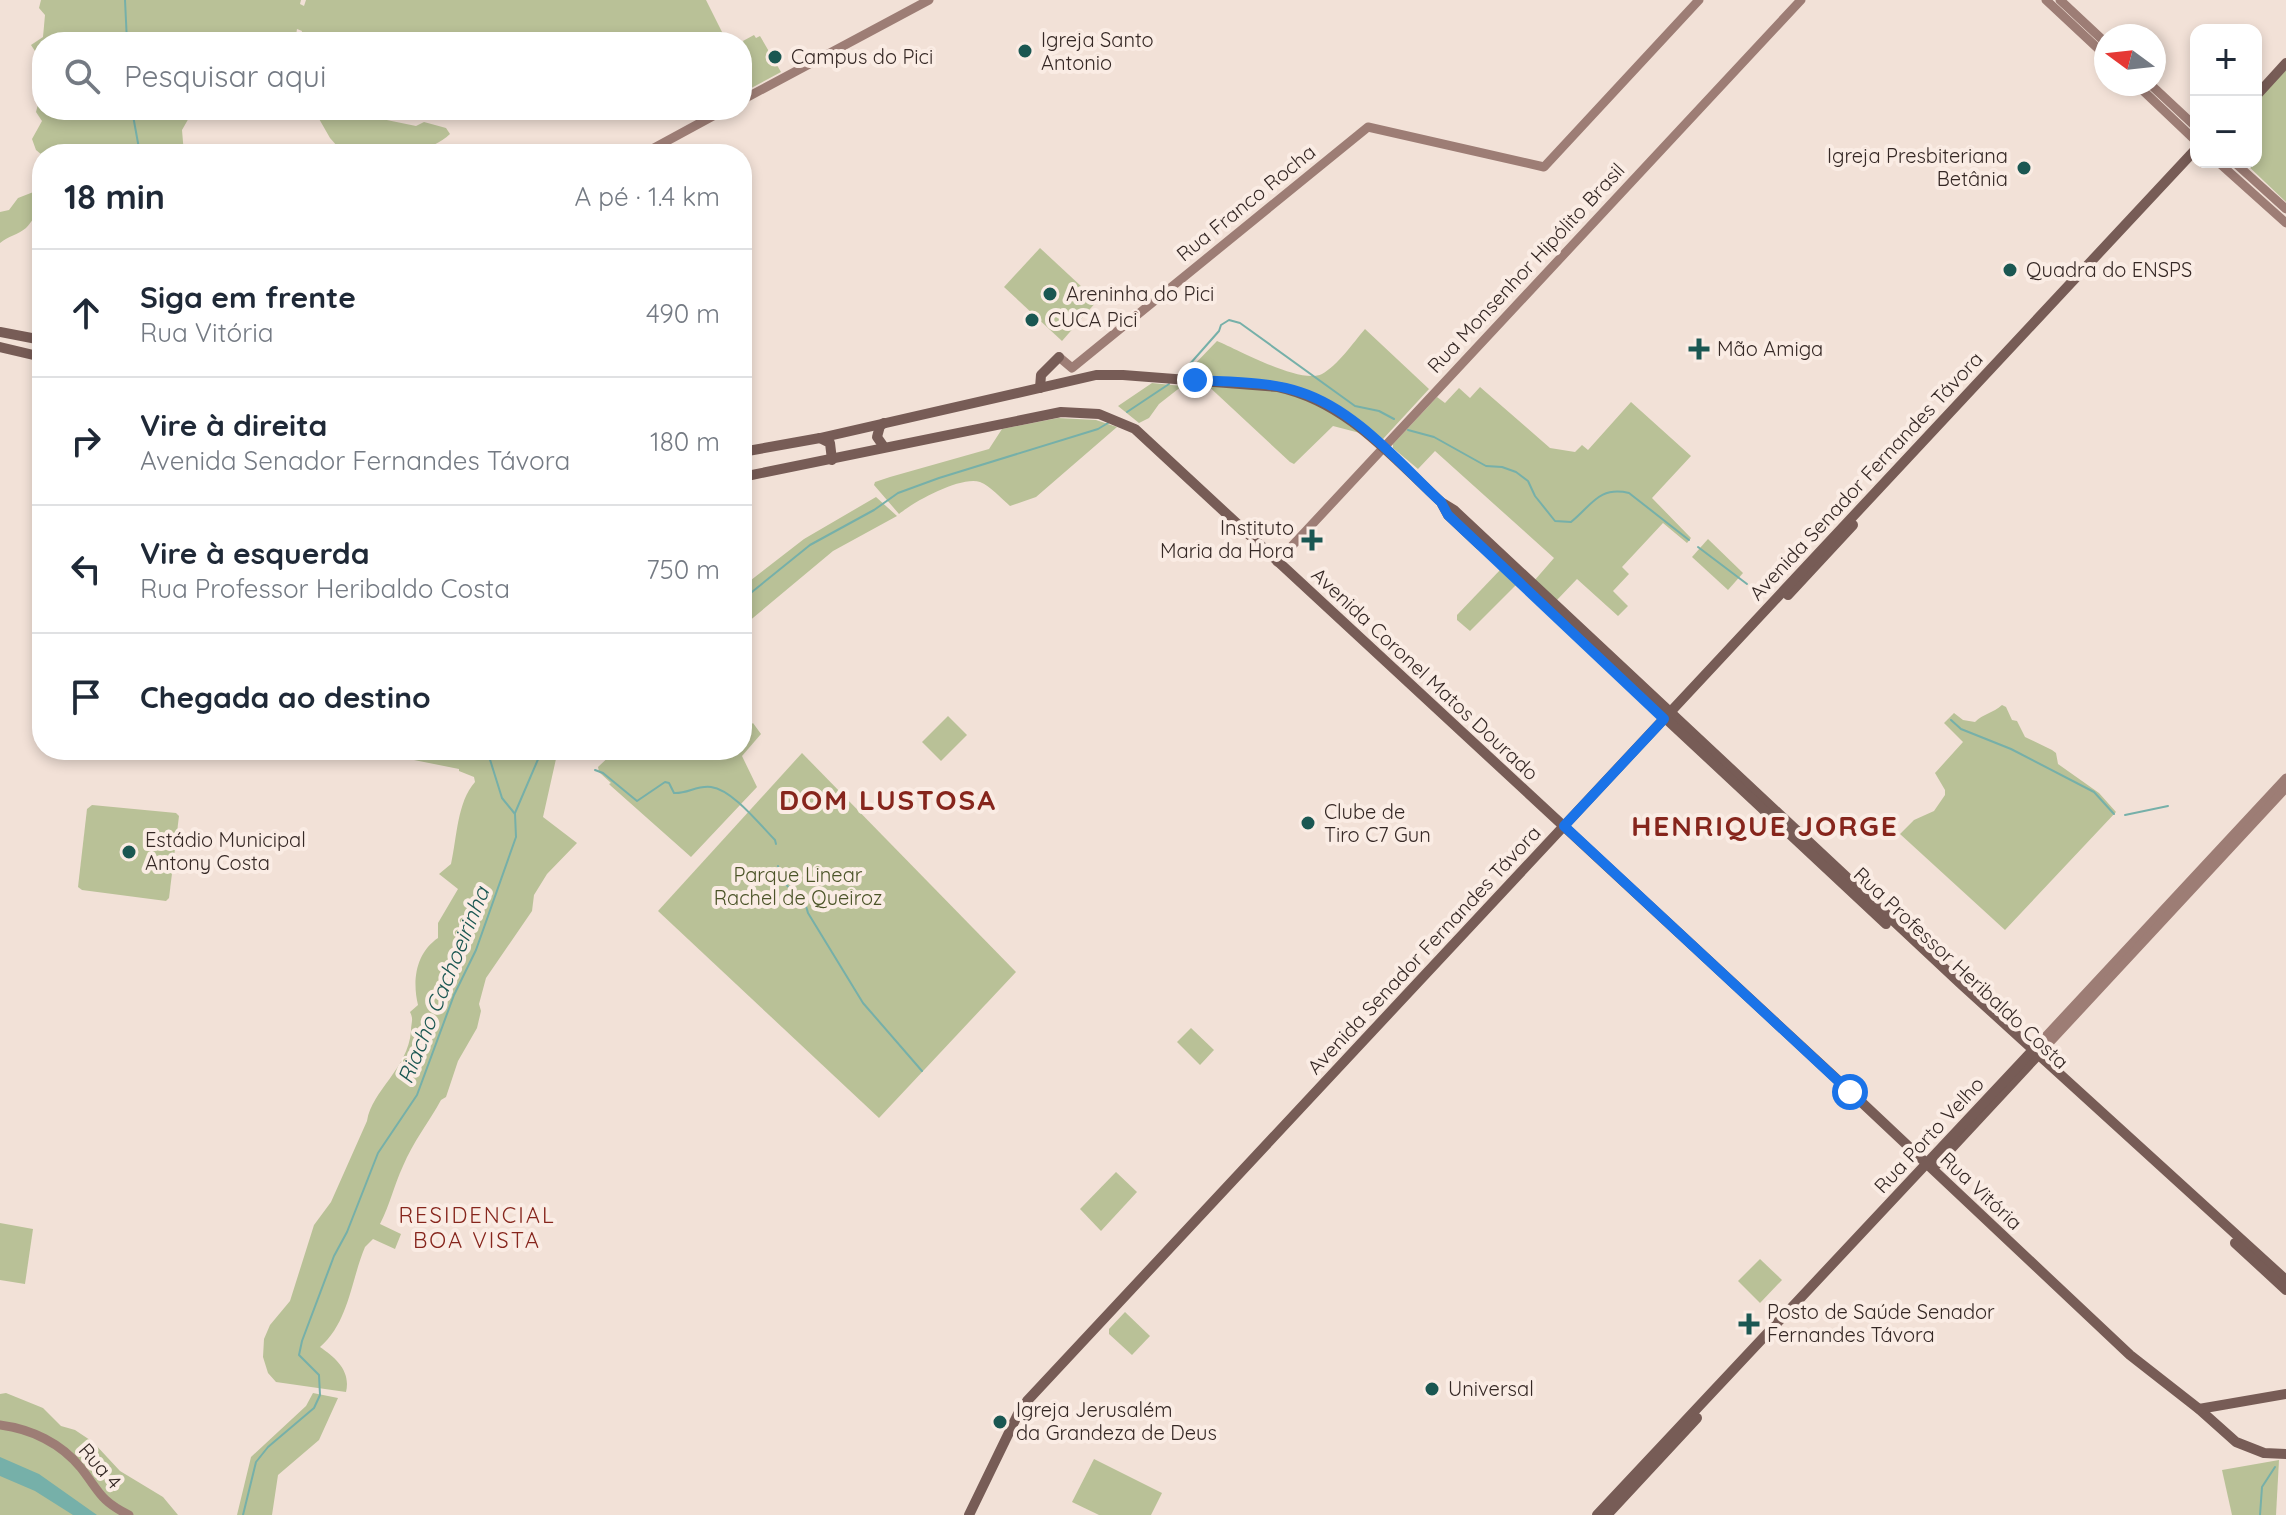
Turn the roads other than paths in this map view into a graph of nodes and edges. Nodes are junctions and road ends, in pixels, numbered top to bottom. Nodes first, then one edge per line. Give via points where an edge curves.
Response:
1 (929, 0) edge
2 (1699, 0) edge
3 (1801, 0) edge
4 (2046, 0) edge
5 (2060, 0) edge
6 (2094, 32) edge
7 (2094, 45) edge
8 (2286, 55) edge
9 (2286, 63) edge
10 (2262, 81) edge
11 (2262, 89) edge
12 (752, 95) edge
13 (2149, 96) edge
14 (2163, 96) edge
15 (706, 120) edge
16 (2190, 121) edge
17 (2190, 135) edge
18 (661, 144) edge
19 (2190, 155) edge
20 (2190, 164) edge
21 (2225, 168) edge
22 (2241, 168) edge
23 (2286, 209) edge
24 (2286, 223) edge
25 (0, 332) edge
26 (32, 340) edge
27 (0, 347) edge
28 (32, 355) edge
29 (1059, 357) joint
30 (1040, 388) junction
31 (884, 423) junction
32 (820, 438) junction
33 (884, 447) junction
34 (1383, 448) junction
35 (752, 450) edge
36 (832, 460) junction
37 (752, 475) edge
38 (1277, 562) junction
39 (1669, 718) junction
40 (2286, 778) edge
41 (2286, 788) edge
42 (1566, 828) junction
43 (2200, 876) junction
44 (2033, 1055) junction
45 (1930, 1167) junction
46 (2286, 1280) edge
47 (2286, 1290) edge
48 (1790, 1315) junction
49 (2286, 1394) edge
50 (2199, 1409) junction
51 (0, 1425) edge
52 (2286, 1454) edge
53 (129, 1515) edge
54 (969, 1515) edge
55 (976, 1515) edge
56 (1597, 1515) edge
57 (1607, 1515) edge

1 - 12 main road
2 - 29 main road, Rua Franco Rocha via 1544,167 1368,127 1072,368
3 - 34 main road, Rua Monsenhor Hipólito Brasil
4 - 7 main road
5 - 6 main road
8 - 10 main road
9 - 11 main road
13 - 17 main road
14 - 16 main road
15 - 18 main road
19 - 39 main road, Avenida Senador Fernandes Távora
20 - 39 main road, Avenida Senador Fernandes Távora
21 - 24 main road
22 - 23 main road
25 - 26 main road
27 - 28 main road
29 - 30 main road via 1041,375
30 - 31 main road
30 - 34 main road, Rua Professor Heribaldo Costa via 1123,375 1299,392 1332,406
31 - 32 main road
31 - 33 main road via 877,437
32 - 35 main road
32 - 36 main road via 830,443
33 - 36 main road, Avenida Coronel Matos Dourado
33 - 38 main road, Avenida Coronel Matos Dourado via 1061,412 1102,415 1135,429
34 - 38 main road, Rua Monsenhor Hipólito Brasil
34 - 39 main road, Rua Professor Heribaldo Costa
36 - 37 main road, Avenida Coronel Matos Dourado
38 - 42 main road, Avenida Coronel Matos Dourado
39 - 42 main road, Avenida Senador Fernandes Távora
39 - 44 main road, Rua Professor Heribaldo Costa
40 - 43 main road, Rua Porto Velho
41 - 43 main road, Rua Porto Velho
42 - 45 main road, Rua Vitória
42 - 54 main road, Avenida Senador Fernandes Távora via 1027,1401
42 - 55 main road, Avenida Senador Fernandes Távora via 1030,1407
43 - 44 main road, Rua Porto Velho
44 - 45 main road, Rua Porto Velho
44 - 46 main road, Rua Professor Heribaldo Costa
44 - 47 main road, Rua Professor Heribaldo Costa
45 - 48 main road, Rua Porto Velho
45 - 50 main road, Rua Vitória via 2130,1355
48 - 56 main road, Rua Porto Velho
48 - 57 main road, Rua Porto Velho
49 - 50 main road
50 - 52 main road, Rua Vitória via 2236,1442 2264,1453
51 - 53 main road, Rua 4 via 33,1433 62,1449 102,1499

